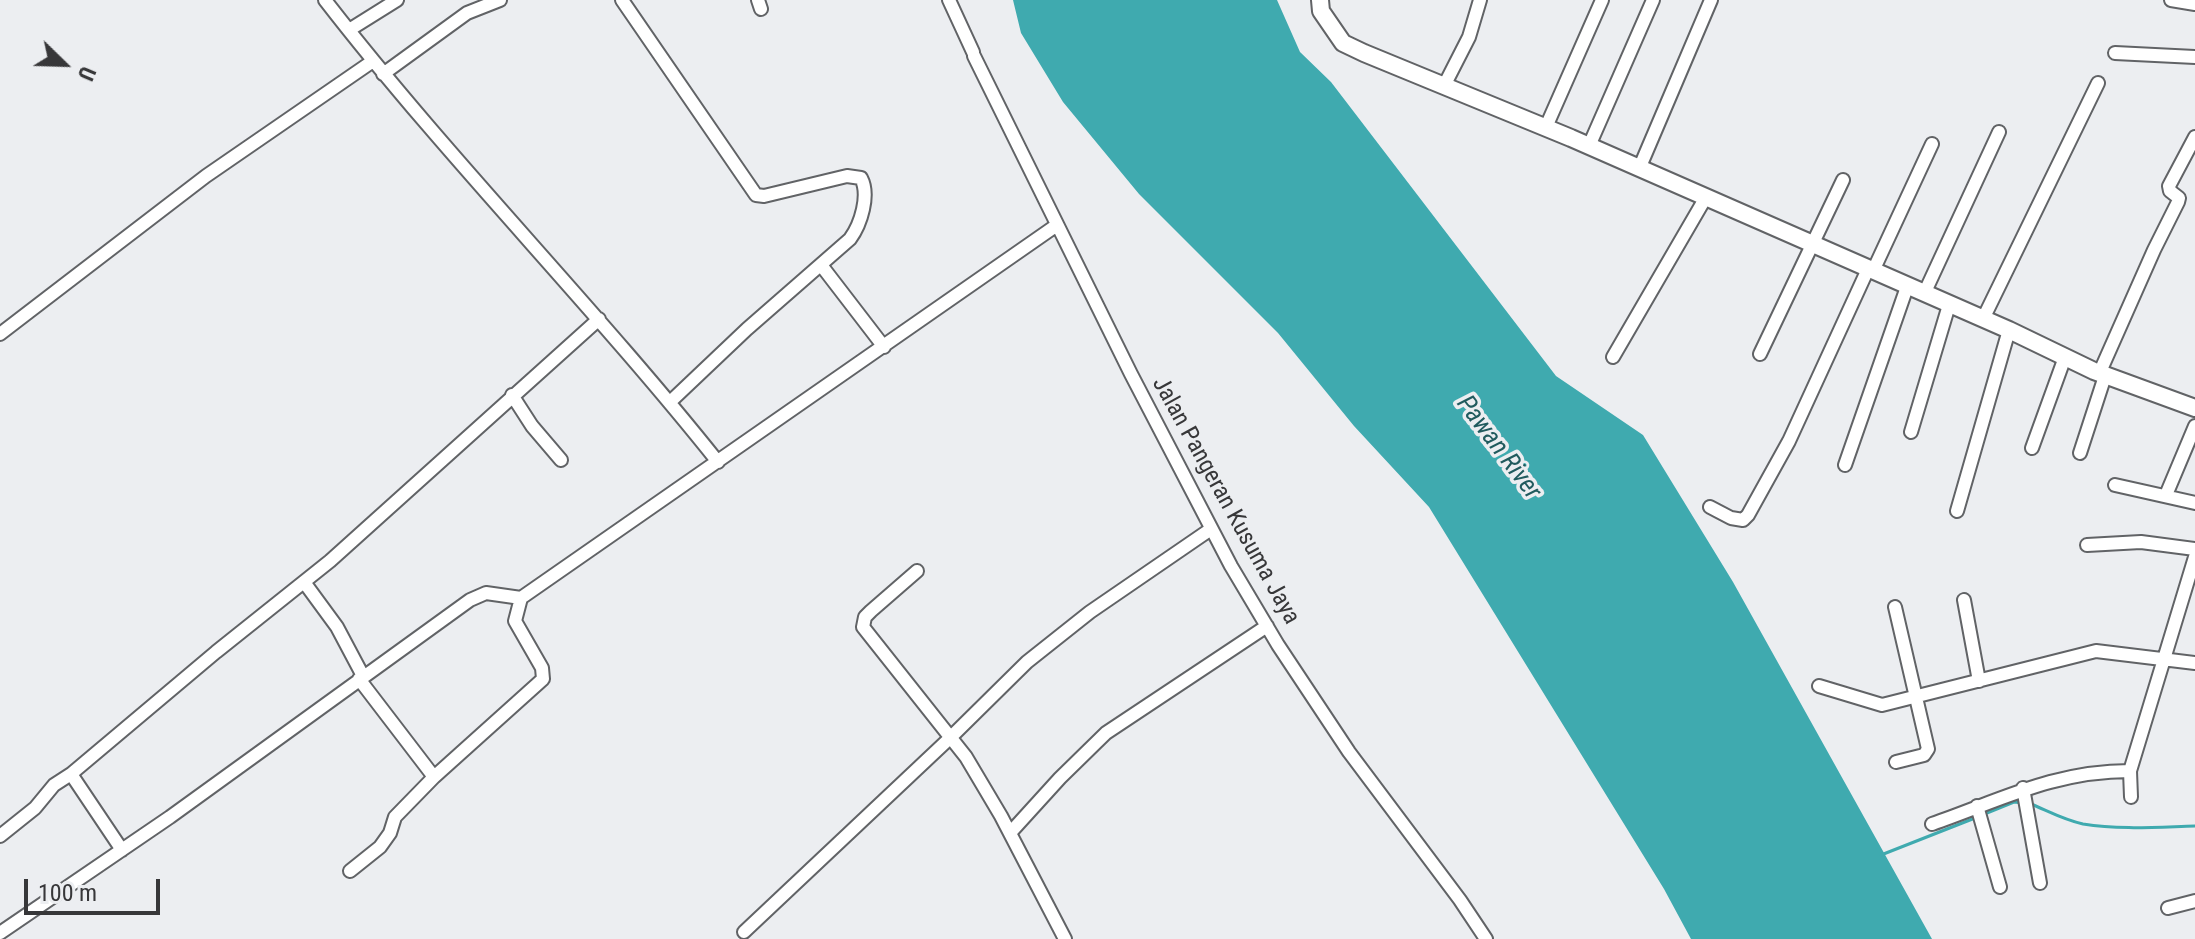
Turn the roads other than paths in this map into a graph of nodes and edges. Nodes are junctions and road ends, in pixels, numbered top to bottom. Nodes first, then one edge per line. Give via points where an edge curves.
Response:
1 (325, 0) edge
2 (397, 0) edge
3 (500, 0) edge
4 (622, 0) edge
5 (949, 0) edge
6 (1320, 0) edge
7 (1480, 0) edge
8 (1602, 0) edge
9 (1653, 0) edge
10 (1711, 0) edge
11 (2171, 0) edge
12 (2195, 4) edge
13 (349, 30) junction
14 (2115, 53) dead end
15 (2195, 57) edge
16 (373, 61) junction
17 (383, 74) junction
18 (2098, 83) dead end
19 (1445, 84) junction
20 (1546, 127) junction
21 (1999, 132) dead end
22 (2195, 137) edge
23 (1932, 144) dead end
24 (1589, 146) junction
25 (1639, 169) junction
26 (1843, 180) dead end
27 (1706, 197) junction
28 (1057, 225) junction
29 (1811, 243) junction
30 (821, 265) junction
31 (1870, 270) junction
32 (1907, 287) junction
33 (1924, 294) junction
34 (1949, 305) junction
35 (599, 319) junction
36 (1983, 319) junction
37 (2009, 330) junction
38 (0, 334) edge
39 (884, 347) junction
40 (1760, 354) dead end
41 (1613, 357) dead end
42 (2065, 357) junction
43 (2102, 375) junction
44 (512, 395) junction
45 (670, 402) junction
46 (2195, 408) edge
47 (2195, 426) edge
48 (1911, 432) dead end
49 (2032, 448) dead end
50 (2080, 453) dead end
51 (561, 460) dead end
52 (718, 462) junction
53 (1845, 465) dead end
54 (2115, 485) dead end
55 (2166, 495) junction
56 (2195, 503) edge
57 (1710, 507) dead end
58 (1957, 511) dead end
59 (1211, 529) junction
60 (2087, 545) dead end
61 (2195, 549) edge
62 (2195, 557) edge
63 (917, 571) dead end
64 (304, 582) junction
65 (521, 598) junction
66 (1964, 600) dead end
67 (1895, 607) dead end
68 (1267, 626) junction
69 (2162, 658) junction
70 (2195, 663) edge
71 (361, 677) junction
72 (1979, 681) junction
73 (1819, 686) dead end
74 (1915, 698) junction
75 (951, 737) junction
76 (1896, 762) dead end
77 (2130, 771) junction
78 (71, 774) junction
79 (434, 777) junction
80 (2023, 788) junction
81 (2131, 797) dead end
82 (1977, 806) junction
83 (1932, 824) dead end
84 (1010, 833) junction
85 (0, 836) edge
86 (122, 850) junction
87 (350, 871) dead end
88 (2040, 883) dead end
89 (2000, 887) dead end
90 (2195, 901) edge
91 (2168, 908) dead end
92 (744, 932) dead end
93 (0, 933) edge
94 (1065, 939) edge
95 (1486, 939) edge

1 - 13 street
2 - 13 street
3 - 17 street via 467,13
4 - 30 street via 756,195 847,176 863,180 858,225
5 - 28 street, Jalan Pangeran Kusuma Jaya
6 - 19 main road via 1321,11 1343,43
7 - 19 street via 1469,37
8 - 20 street
9 - 24 street
10 - 25 street
11 - 12 street
13 - 16 street
14 - 15 street
16 - 17 street
16 - 38 street via 206,176
17 - 35 street
18 - 36 street
19 - 20 main road
20 - 24 main road
21 - 33 street
22 - 43 street via 2169,186 2178,202
23 - 31 street
24 - 25 main road
25 - 27 main road
26 - 29 street
27 - 29 main road
27 - 41 street
28 - 39 street
28 - 59 street, Jalan Pangeran Kusuma Jaya
29 - 31 main road
29 - 40 street
30 - 39 street
30 - 45 street
31 - 32 main road
31 - 57 street via 1748,515 1737,520
32 - 33 main road
32 - 53 street
33 - 34 main road
34 - 36 main road
34 - 48 street
35 - 44 street
35 - 45 street
36 - 37 main road
37 - 42 main road
37 - 58 street
39 - 52 street
42 - 43 main road
42 - 49 street
43 - 46 main road
43 - 50 street
44 - 51 street
44 - 64 street
45 - 52 street
47 - 55 street
52 - 65 street
54 - 55 street
55 - 56 street
59 - 68 street, Jalan Pangeran Kusuma Jaya
59 - 75 street via 1060,634
60 - 61 street via 2141,542
62 - 69 street
63 - 75 street via 865,617 863,627
64 - 71 street via 337,627
64 - 78 street
65 - 71 street via 478,595
65 - 79 street via 515,621 543,679
66 - 72 street
67 - 74 street
68 - 84 street via 1106,733
68 - 95 street, Jalan Pangeran Kusuma Jaya via 1349,752
69 - 70 street
69 - 72 street via 2096,651
69 - 77 street
71 - 79 street
71 - 86 street
72 - 74 street
73 - 74 street via 1876,704
74 - 76 street via 1928,751
75 - 84 street
75 - 92 street
77 - 80 street
77 - 81 street
78 - 85 street
78 - 86 street
79 - 87 street via 395,817 380,847
80 - 82 street
80 - 88 street
82 - 83 street
82 - 89 street
84 - 94 street
86 - 93 street
90 - 91 street

